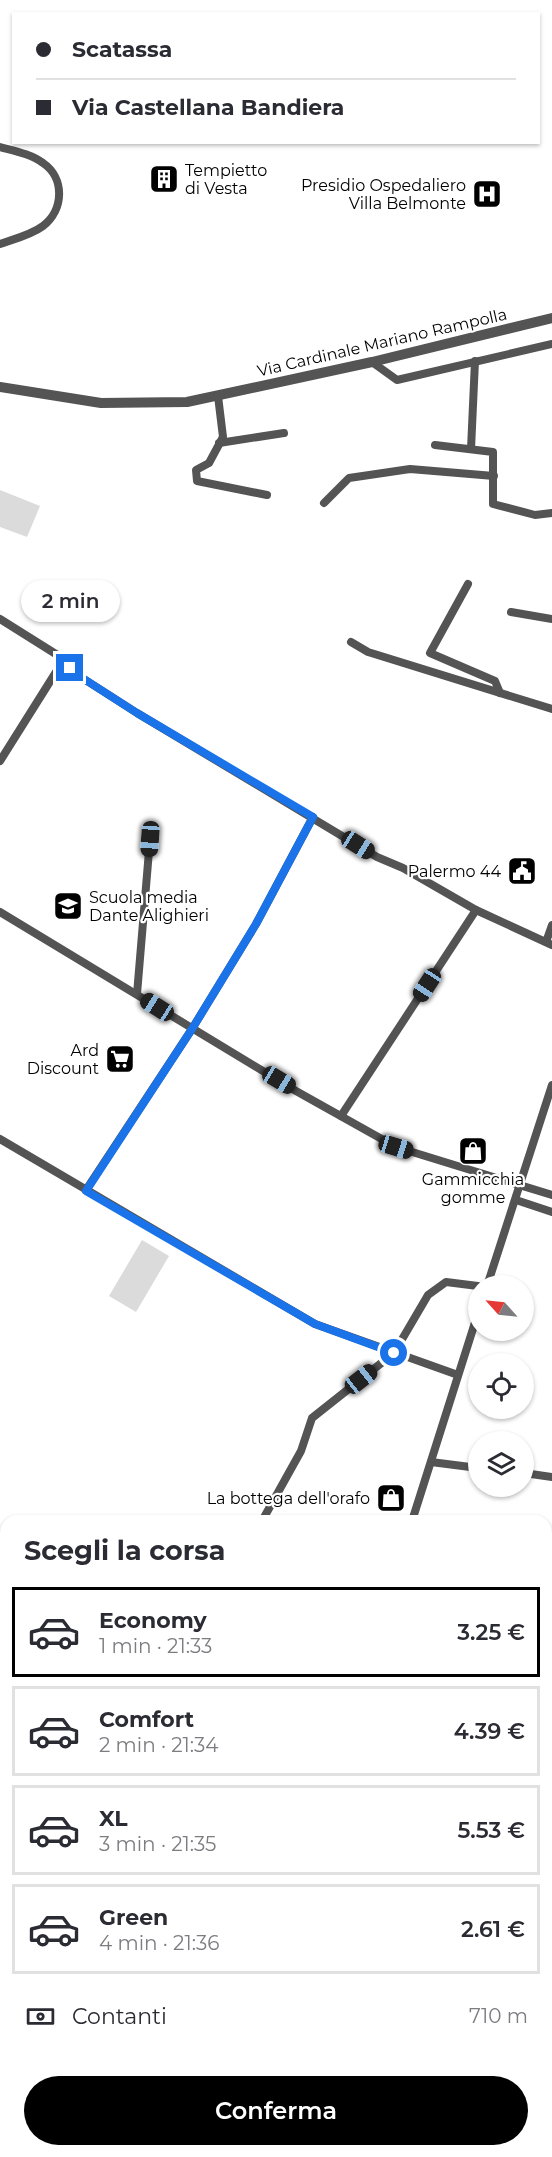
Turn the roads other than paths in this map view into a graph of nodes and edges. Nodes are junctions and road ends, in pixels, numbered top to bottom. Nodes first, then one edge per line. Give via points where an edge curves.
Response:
1 (0, 147) edge
2 (0, 244) edge
3 (552, 318) edge
4 (552, 344) edge
5 (475, 361) junction
6 (372, 362) junction
7 (0, 387) edge
8 (218, 396) junction
9 (284, 433) dead end
10 (219, 443) junction
11 (435, 445) dead end
12 (471, 449) junction
13 (494, 476) junction
14 (267, 495) dead end
15 (324, 503) dead end
16 (552, 513) edge
17 (468, 584) dead end
18 (511, 612) dead end
19 (0, 619) edge
20 (552, 619) edge
21 (351, 642) dead end
22 (70, 668) junction
23 (500, 693) junction
24 (552, 709) edge
25 (0, 761) edge
26 (313, 817) junction
27 (150, 839) dead end
28 (476, 910) junction
29 (0, 912) edge
30 (552, 925) edge
31 (549, 943) edge
32 (137, 994) junction
33 (192, 1029) junction
34 (552, 1085) edge
35 (341, 1116) junction
36 (0, 1139) edge
37 (520, 1185) junction
38 (86, 1191) junction
39 (552, 1195) edge
40 (516, 1200) junction
41 (552, 1212) edge
42 (492, 1275) edge
43 (468, 1285) edge
44 (469, 1341) edge
45 (394, 1353) junction
46 (459, 1375) junction
47 (431, 1462) junction
48 (468, 1467) edge
49 (534, 1474) edge
50 (552, 1477) edge
51 (265, 1515) edge
52 (414, 1515) edge

1 - 2 street via 42,161 52,169 60,188 59,200 44,226
3 - 6 street, Via Cardinale Mariano Rampolla
4 - 5 street
5 - 6 street via 397,380
5 - 12 street
6 - 8 street, Via Cardinale Mariano Rampolla
7 - 8 street, Via Cardinale Mariano Rampolla via 101,403 187,402
8 - 10 street via 224,438
9 - 10 street
10 - 14 street via 205,467 196,470 197,481
11 - 12 street
12 - 13 street via 493,452
13 - 15 street via 410,469 349,478
13 - 16 street via 493,504 535,515
17 - 23 street via 430,653 495,681
18 - 20 street
19 - 22 street via 59,656
21 - 23 street via 368,652
22 - 25 street via 56,672
22 - 26 street via 137,713
23 - 24 street
26 - 28 street via 377,857
26 - 33 street via 256,924
27 - 32 street
28 - 31 street
28 - 35 street
29 - 32 street
30 - 31 street
32 - 33 street
33 - 35 street
33 - 38 street
34 - 37 street
35 - 37 street via 396,1147
36 - 38 street
37 - 39 street
37 - 40 street
38 - 45 street via 315,1324
40 - 41 street
40 - 42 street
43 - 45 street via 446,1282 428,1295
44 - 46 street
45 - 46 street
45 - 51 street via 312,1418 301,1451
46 - 47 street
47 - 48 street
47 - 52 street
49 - 50 street

